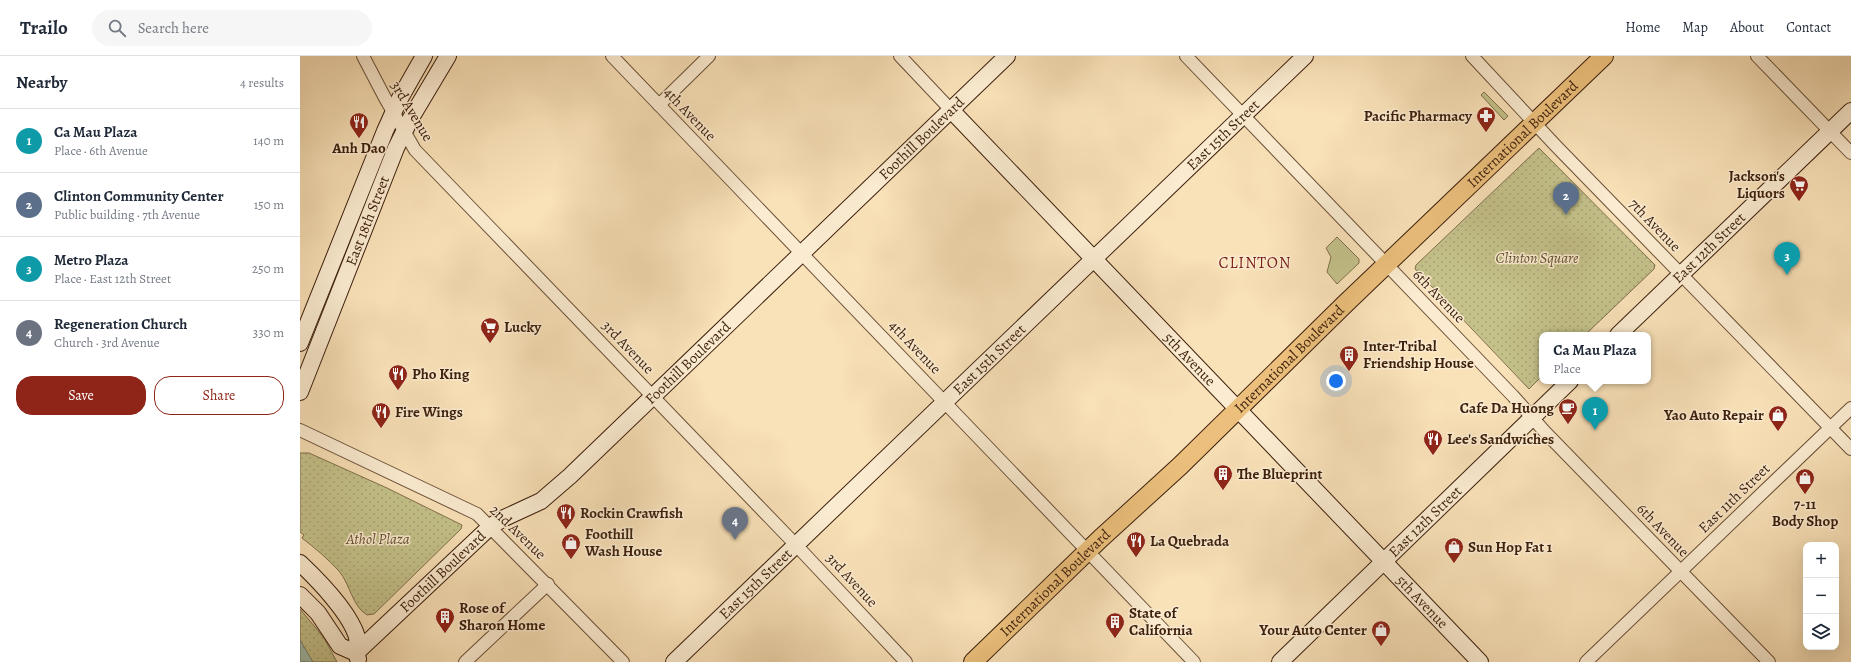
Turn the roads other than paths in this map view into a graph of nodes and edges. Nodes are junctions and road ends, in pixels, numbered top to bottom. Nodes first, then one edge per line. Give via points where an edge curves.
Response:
1 (363, 56) edge
2 (424, 56) edge
3 (448, 56) edge
4 (612, 56) edge
5 (709, 56) edge
6 (900, 56) edge
7 (1007, 56) edge
8 (1186, 56) edge
9 (1305, 56) edge
10 (1472, 56) edge
11 (1604, 56) edge
12 (1757, 56) edge
13 (659, 105) junction
14 (951, 110) junction
15 (1851, 111) edge
16 (393, 113) junction
17 (1243, 116) junction
18 (1534, 122) junction
19 (1830, 131) junction
20 (404, 132) junction
21 (1851, 153) edge
22 (803, 254) junction
23 (1094, 258) junction
24 (1386, 264) junction
25 (1681, 275) junction
26 (1621, 332) edge
27 (300, 343) edge
28 (1567, 384) edge
29 (300, 392) edge
30 (652, 396) junction
31 (944, 401) junction
32 (1851, 408) edge
33 (1238, 410) junction
34 (1532, 417) junction
35 (1830, 428) junction
36 (300, 430) edge
37 (1851, 449) edge
38 (490, 527) junction
39 (796, 545) junction
40 (1088, 551) junction
41 (1384, 561) junction
42 (300, 563) edge
43 (1681, 571) junction
44 (548, 584) junction
45 (300, 595) edge
46 (358, 658) edge
47 (465, 662) edge
48 (622, 662) edge
49 (674, 662) edge
50 (906, 662) edge
51 (974, 662) edge
52 (1194, 662) edge
53 (1280, 662) edge
54 (1480, 662) edge
55 (1586, 662) edge
56 (1769, 662) edge

1 - 16 street, 3rd Avenue
2 - 16 main road, East 18th Street
3 - 20 main road, East 18th Street
4 - 13 street, 4th Avenue
5 - 13 street
6 - 14 street, 5th Avenue
7 - 14 main road, Foothill Boulevard
8 - 17 street, 6th Avenue
9 - 17 main road, East 15th Street
10 - 18 street, 7th Avenue
11 - 18 main road, International Boulevard
12 - 19 street
13 - 22 street, 4th Avenue
14 - 22 main road, Foothill Boulevard
14 - 23 main road, 5th Avenue
15 - 19 main road, East 12th Street
16 - 20 street, 3rd Avenue
16 - 27 main road, East 18th Street
17 - 23 main road, East 15th Street
17 - 24 street, 6th Avenue
18 - 24 main road, International Boulevard
18 - 25 street, 7th Avenue
19 - 21 street
19 - 25 main road, East 12th Street
20 - 29 main road, East 18th Street
20 - 30 street, 3rd Avenue via 415,150
22 - 30 main road, Foothill Boulevard
22 - 31 street, 4th Avenue
23 - 31 main road, East 15th Street
23 - 33 main road, 5th Avenue
24 - 33 main road, International Boulevard
24 - 34 street, 6th Avenue
25 - 26 main road, East 12th Street
25 - 35 street, 7th Avenue
28 - 34 main road, East 12th Street
30 - 38 main road, Foothill Boulevard via 557,489 541,501
30 - 39 street, 3rd Avenue
31 - 39 main road, East 15th Street
31 - 40 street, 4th Avenue
32 - 35 street, East 11th Street
33 - 40 main road, International Boulevard
33 - 41 main road, 5th Avenue
34 - 41 main road, East 12th Street
34 - 43 street, 6th Avenue
35 - 37 street, 7th Avenue
35 - 43 street, East 11th Street
36 - 38 street, 2nd Avenue via 477,514
38 - 44 street, 2nd Avenue
38 - 46 main road, Foothill Boulevard
39 - 49 main road, East 15th Street
39 - 50 street, 3rd Avenue
40 - 51 main road, International Boulevard
40 - 52 street, 4th Avenue
41 - 53 main road, East 12th Street
41 - 54 main road, 5th Avenue
42 - 46 main road via 335,600 352,627 357,638
43 - 55 street, East 11th Street
43 - 56 street, 6th Avenue
44 - 47 street
44 - 48 street, 2nd Avenue
45 - 46 main road via 318,613 340,646

